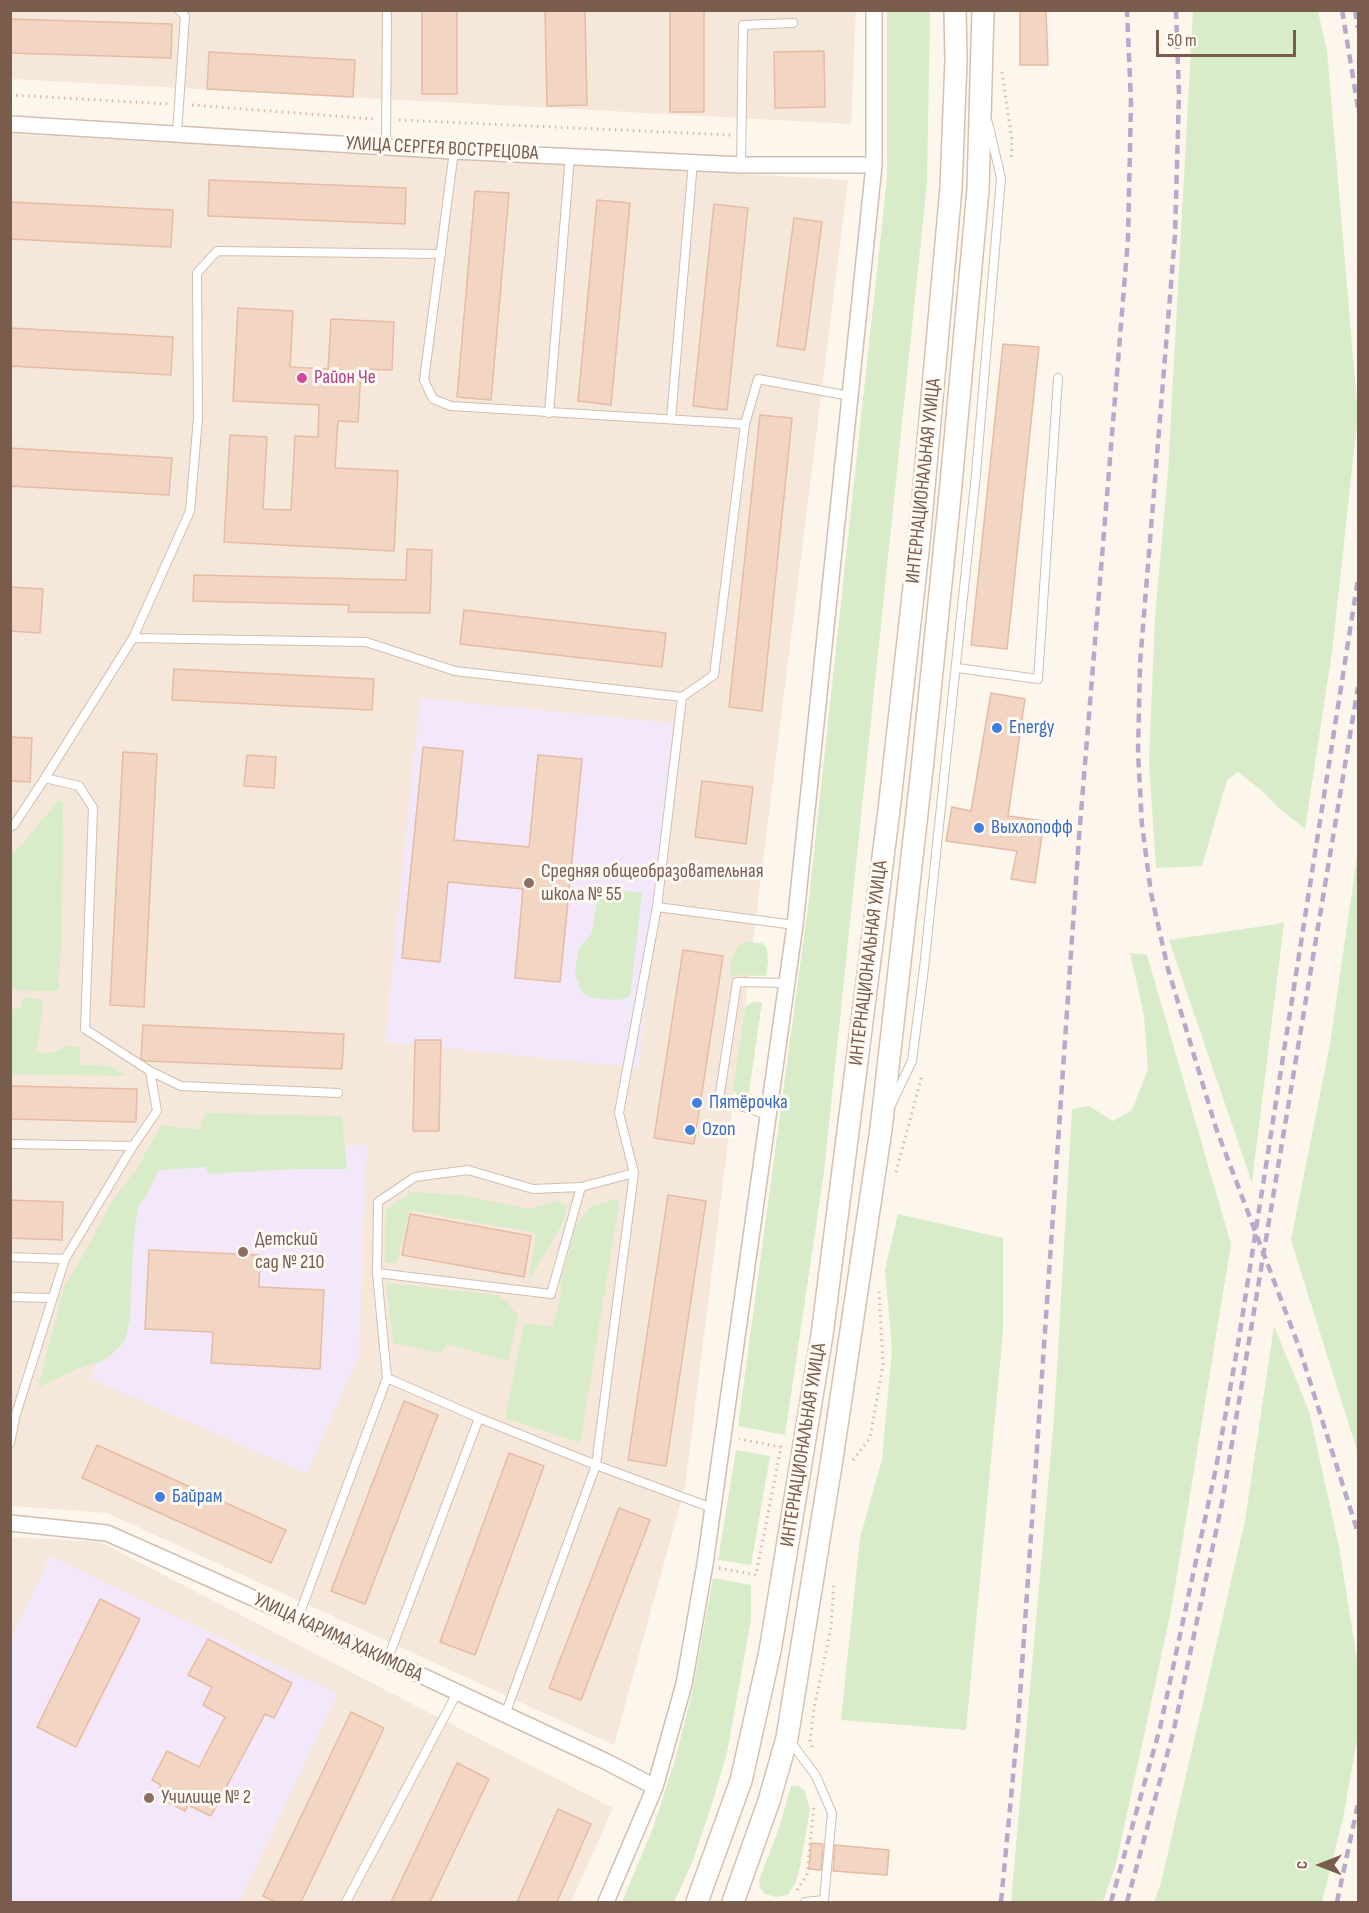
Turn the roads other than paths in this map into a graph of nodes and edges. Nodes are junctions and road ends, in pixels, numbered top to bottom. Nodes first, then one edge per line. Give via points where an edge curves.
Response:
1 (179, 10) edge
2 (387, 10) edge
3 (874, 10) edge
4 (955, 10) edge
5 (983, 10) edge
6 (793, 23) dead end
7 (981, 90) junction
8 (10, 124) edge
9 (177, 133) junction
10 (386, 146) junction
11 (454, 151) junction
12 (570, 156) junction
13 (693, 162) junction
14 (741, 165) junction
15 (874, 165) junction
16 (964, 189) junction
17 (441, 254) junction
18 (1058, 378) dead end
19 (850, 396) junction
20 (549, 413) junction
21 (672, 419) junction
22 (745, 424) junction
23 (133, 638) junction
24 (957, 668) junction
25 (682, 698) junction
26 (45, 778) junction
27 (10, 827) edge
28 (657, 907) junction
29 (795, 925) junction
30 (787, 983) junction
31 (150, 1071) junction
32 (338, 1093) dead end
33 (768, 1115) junction
34 (882, 1126) junction
35 (10, 1143) edge
36 (133, 1146) junction
37 (634, 1173) junction
38 (582, 1187) junction
39 (10, 1257) edge
40 (65, 1259) junction
41 (377, 1273) junction
42 (10, 1297) edge
43 (52, 1298) junction
44 (387, 1378) junction
45 (13, 1413) edge
46 (479, 1418) junction
47 (10, 1443) edge
48 (596, 1465) junction
49 (712, 1508) junction
50 (10, 1523) edge
51 (298, 1618) junction
52 (387, 1661) junction
53 (457, 1693) junction
54 (505, 1715) junction
55 (788, 1738) junction
56 (655, 1787) junction
57 (346, 1902) edge
58 (606, 1902) edge
59 (697, 1902) edge
60 (733, 1902) edge
61 (805, 1902) edge

1 - 9 lane via 185,16
2 - 10 lane
3 - 15 street
4 - 16 main road, ИНТЕРНАЦИОНАЛЬНАЯ УЛИЦА
5 - 7 main road, ИНТЕРНАЦИОНАЛЬНАЯ УЛИЦА
6 - 14 lane via 743,25
7 - 16 main road, ИНТЕРНАЦИОНАЛЬНАЯ УЛИЦА
7 - 24 lane via 1001,178
8 - 9 street, УЛИЦА СЕРГЕЯ ВОСТРЕЦОВА
9 - 10 street, УЛИЦА СЕРГЕЯ ВОСТРЕЦОВА
10 - 11 street, УЛИЦА СЕРГЕЯ ВОСТРЕЦОВА
11 - 12 street, УЛИЦА СЕРГЕЯ ВОСТРЕЦОВА
11 - 17 lane
12 - 13 street, УЛИЦА СЕРГЕЯ ВОСТРЕЦОВА
12 - 20 lane
13 - 14 street, УЛИЦА СЕРГЕЯ ВОСТРЕЦОВА
13 - 21 lane
14 - 15 street, УЛИЦА СЕРГЕЯ ВОСТРЕЦОВА
15 - 19 street
16 - 34 main road, ИНТЕРНАЦИОНАЛЬНАЯ УЛИЦА via 947,531
16 - 59 main road, ИНТЕРНАЦИОНАЛЬНАЯ УЛИЦА via 822,1335 770,1651 741,1781
17 - 20 lane via 424,380 433,399 451,406
17 - 23 lane via 217,251 197,273 198,418 190,511
18 - 24 lane via 1038,679
19 - 22 lane via 758,379
19 - 29 street
20 - 21 lane
21 - 22 lane
22 - 25 lane via 714,675
23 - 25 lane via 366,642 455,671
23 - 26 lane
24 - 34 lane via 912,1061
25 - 28 lane
26 - 27 lane
26 - 31 lane via 79,786 93,808 85,1029
28 - 29 lane
28 - 37 lane via 619,1113
29 - 30 street
30 - 33 street
30 - 33 lane via 737,982 719,1100
31 - 32 lane via 181,1086
31 - 36 lane via 158,1112
33 - 49 street
34 - 55 main road, ИНТЕРНАЦИОНАЛЬНАЯ УЛИЦА
35 - 36 lane
36 - 40 lane
37 - 38 lane
37 - 48 lane
38 - 41 lane via 533,1189 468,1170 415,1177 378,1202
38 - 41 lane via 551,1294
39 - 40 lane
40 - 43 lane
41 - 44 lane
42 - 43 lane
43 - 45 lane
44 - 46 lane
44 - 51 lane
45 - 47 lane
46 - 48 lane
46 - 52 lane
48 - 49 lane
48 - 54 lane
49 - 56 street via 684,1684
50 - 51 street, УЛИЦА КАРИМА ХАКИМОВА via 107,1533
51 - 52 street, УЛИЦА КАРИМА ХАКИМОВА
52 - 53 street, УЛИЦА КАРИМА ХАКИМОВА
53 - 54 street, УЛИЦА КАРИМА ХАКИМОВА
53 - 57 lane
54 - 56 street, УЛИЦА КАРИМА ХАКИМОВА
55 - 60 main road, ИНТЕРНАЦИОНАЛЬНАЯ УЛИЦА
55 - 61 lane via 816,1776 832,1813 824,1900
56 - 58 street

